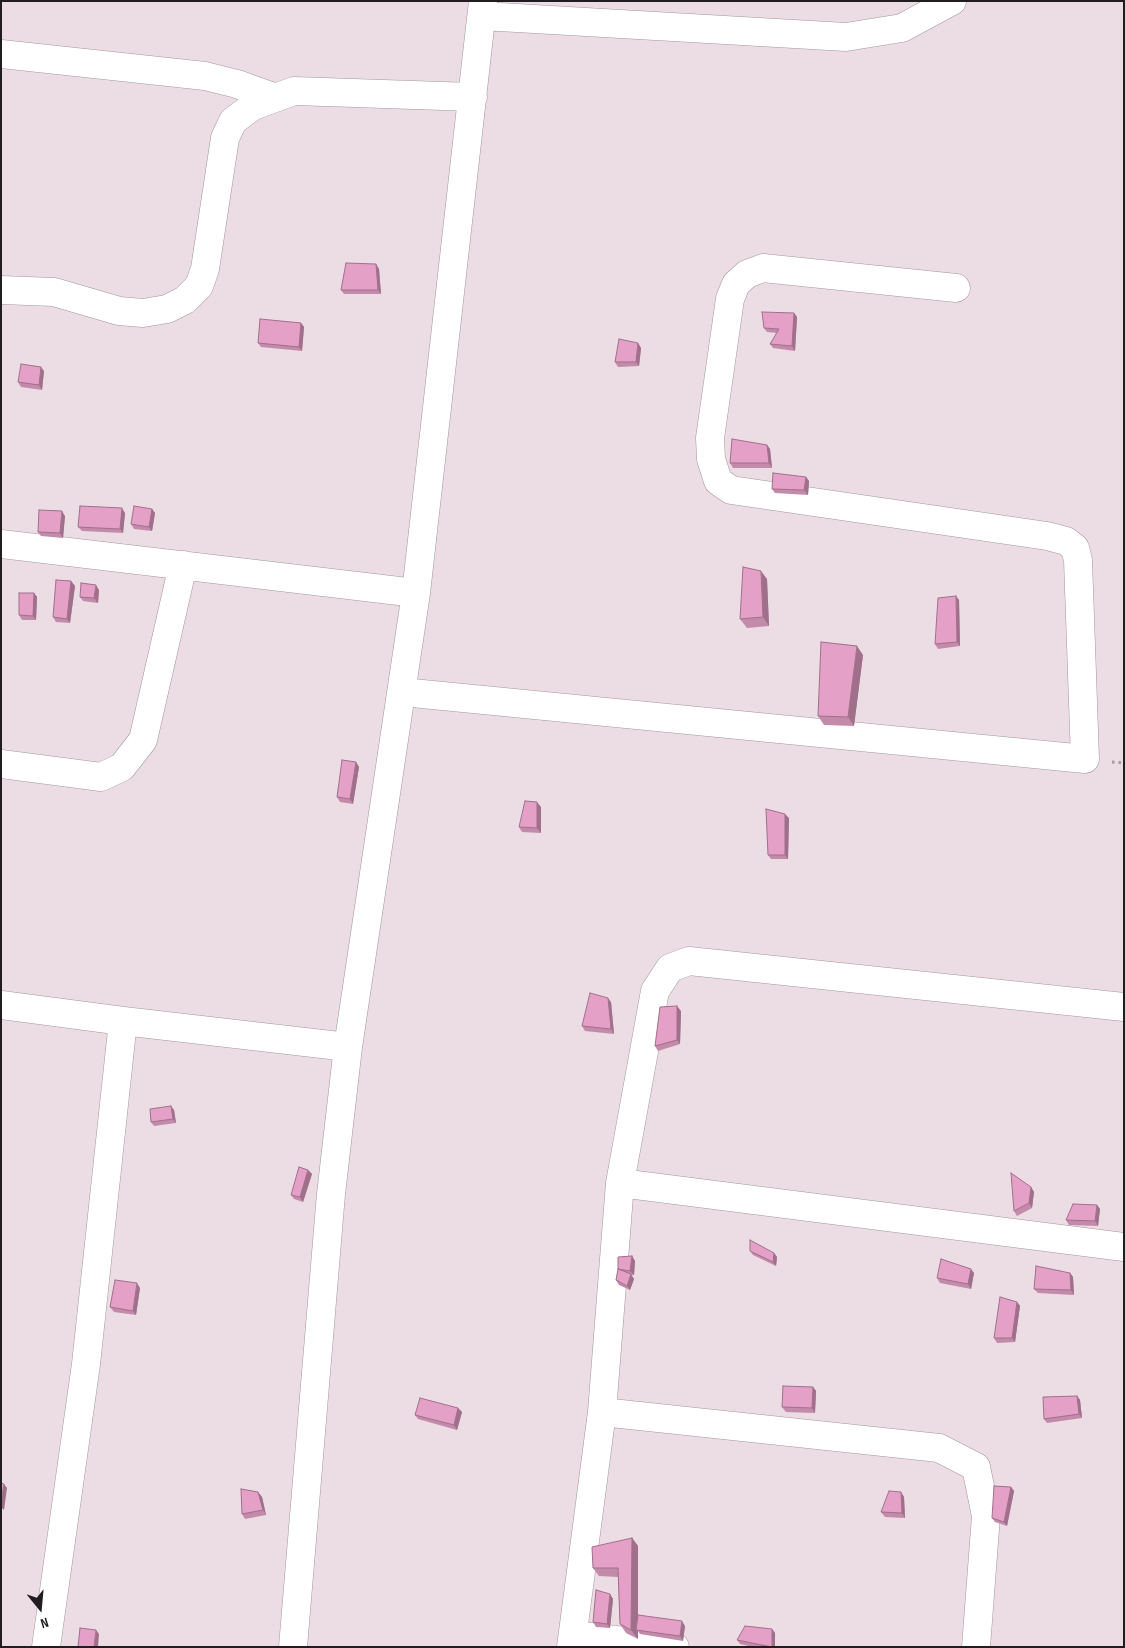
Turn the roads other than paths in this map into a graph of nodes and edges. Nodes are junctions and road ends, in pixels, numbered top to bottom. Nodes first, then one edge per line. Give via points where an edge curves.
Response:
1 (952, 1) edge
2 (483, 9) edge
3 (1, 54) edge
4 (273, 97) junction
5 (472, 97) junction
6 (956, 288) dead end
7 (1, 290) edge
8 (1, 544) edge
9 (183, 565) junction
10 (416, 593) junction
11 (402, 692) junction
12 (1, 764) edge
13 (1, 1005) edge
14 (1124, 1007) edge
15 (123, 1021) junction
16 (348, 1047) junction
17 (620, 1183) junction
18 (1124, 1248) edge
19 (602, 1412) junction
20 (572, 1641) edge
21 (46, 1647) edge
22 (293, 1647) edge
23 (676, 1647) edge
24 (976, 1647) edge

1 - 2 street via 902,28 846,37
2 - 5 street
3 - 4 street via 205,76
4 - 5 street via 294,91
4 - 7 street via 252,106 233,121 224,138 206,269 199,286 185,300 167,310 143,313 119,311 54,292
5 - 10 street
6 - 11 street via 763,268 748,274 736,284 730,299 710,438 711,459 718,481 731,490 1066,540 1075,548 1078,560 1085,759
8 - 9 street
9 - 10 street
9 - 12 street via 143,740 122,767 101,777
10 - 11 street
11 - 16 street
13 - 15 street
14 - 17 street via 689,961 679,963 670,968 655,991
15 - 16 street
15 - 21 street via 86,1364
16 - 22 street via 332,1194
17 - 18 street
17 - 19 street
19 - 20 street
19 - 24 street via 939,1448 976,1467 986,1516
20 - 23 street

